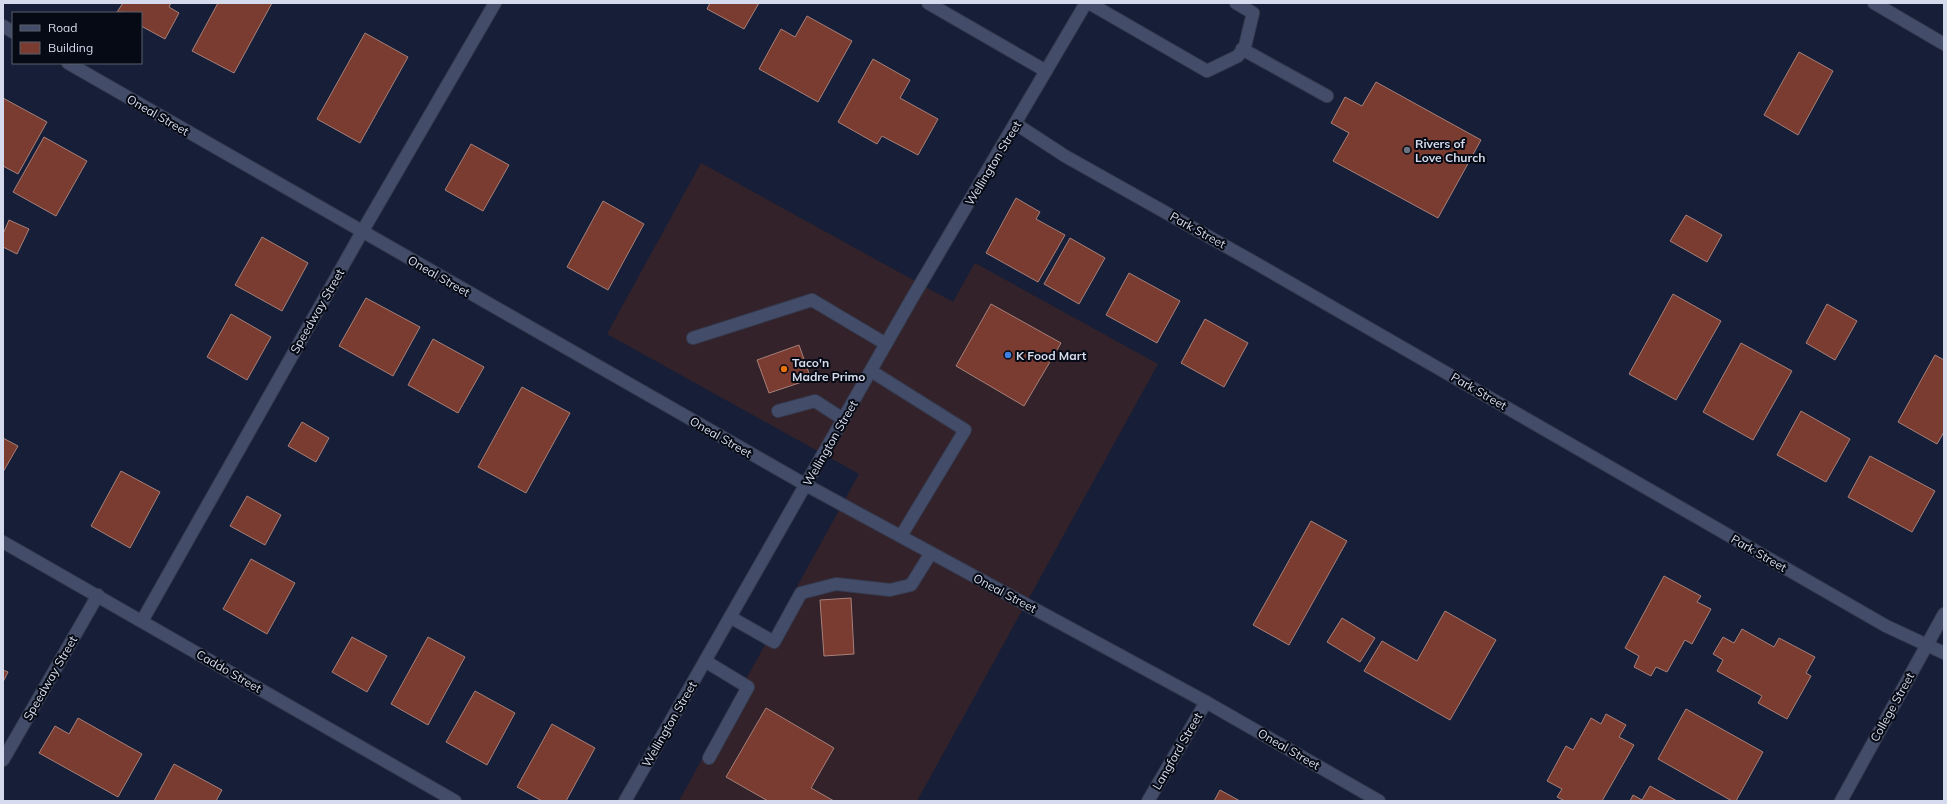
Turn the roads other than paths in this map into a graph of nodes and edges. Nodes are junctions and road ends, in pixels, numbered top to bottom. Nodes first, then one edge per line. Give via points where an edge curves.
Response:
1 (496, 3) edge
2 (928, 3) edge
3 (1086, 3) edge
4 (1089, 3) edge
5 (1236, 3) edge
6 (1874, 3) edge
7 (3, 26) edge
8 (12, 31) edge
9 (1944, 44) edge
10 (1242, 49) junction
11 (70, 64) edge
12 (1046, 71) junction
13 (1327, 96) dead end
14 (1016, 124) junction
15 (362, 232) junction
16 (693, 338) dead end
17 (886, 344) junction
18 (871, 371) junction
19 (778, 411) dead end
20 (843, 419) junction
21 (806, 485) junction
22 (901, 536) junction
23 (3, 542) edge
24 (931, 553) junction
25 (98, 595) junction
26 (1944, 614) edge
27 (730, 617) junction
28 (142, 621) junction
29 (1927, 644) junction
30 (1944, 653) edge
31 (705, 661) junction
32 (1206, 702) junction
33 (709, 758) dead end
34 (3, 760) edge
35 (456, 801) edge
36 (625, 801) edge
37 (1148, 801) edge
38 (1380, 801) edge
39 (1841, 801) edge

1 - 15 street, Speedway Street
2 - 12 street
3 - 12 street, Wellington Street
4 - 10 street via 1207,71 1238,56
5 - 10 street via 1253,13
6 - 9 street
7 - 8 street
10 - 13 street
11 - 15 street, Oneal Street
12 - 14 street, Wellington Street
14 - 17 street, Wellington Street
14 - 29 street, Park Street via 1065,156 1886,626
15 - 21 street, Oneal Street
15 - 28 street, Speedway Street
16 - 17 street via 812,300
17 - 18 street, Wellington Street
18 - 20 street, Wellington Street
18 - 22 street via 965,430
19 - 20 street via 815,401
20 - 21 street, Wellington Street
21 - 22 street, Oneal Street
21 - 27 street, Wellington Street
22 - 24 street, Oneal Street
23 - 25 street, Caddo Street
24 - 27 street via 911,585 890,590 836,584 801,593 774,642
24 - 32 street, Oneal Street
25 - 28 street, Caddo Street
25 - 34 street, Speedway Street
26 - 29 street, College Street
27 - 31 street, Wellington Street
28 - 35 street, Caddo Street
29 - 30 street, Park Street
29 - 39 street, College Street
31 - 33 street via 748,687
31 - 36 street, Wellington Street
32 - 37 street, Langford Street
32 - 38 street, Oneal Street

